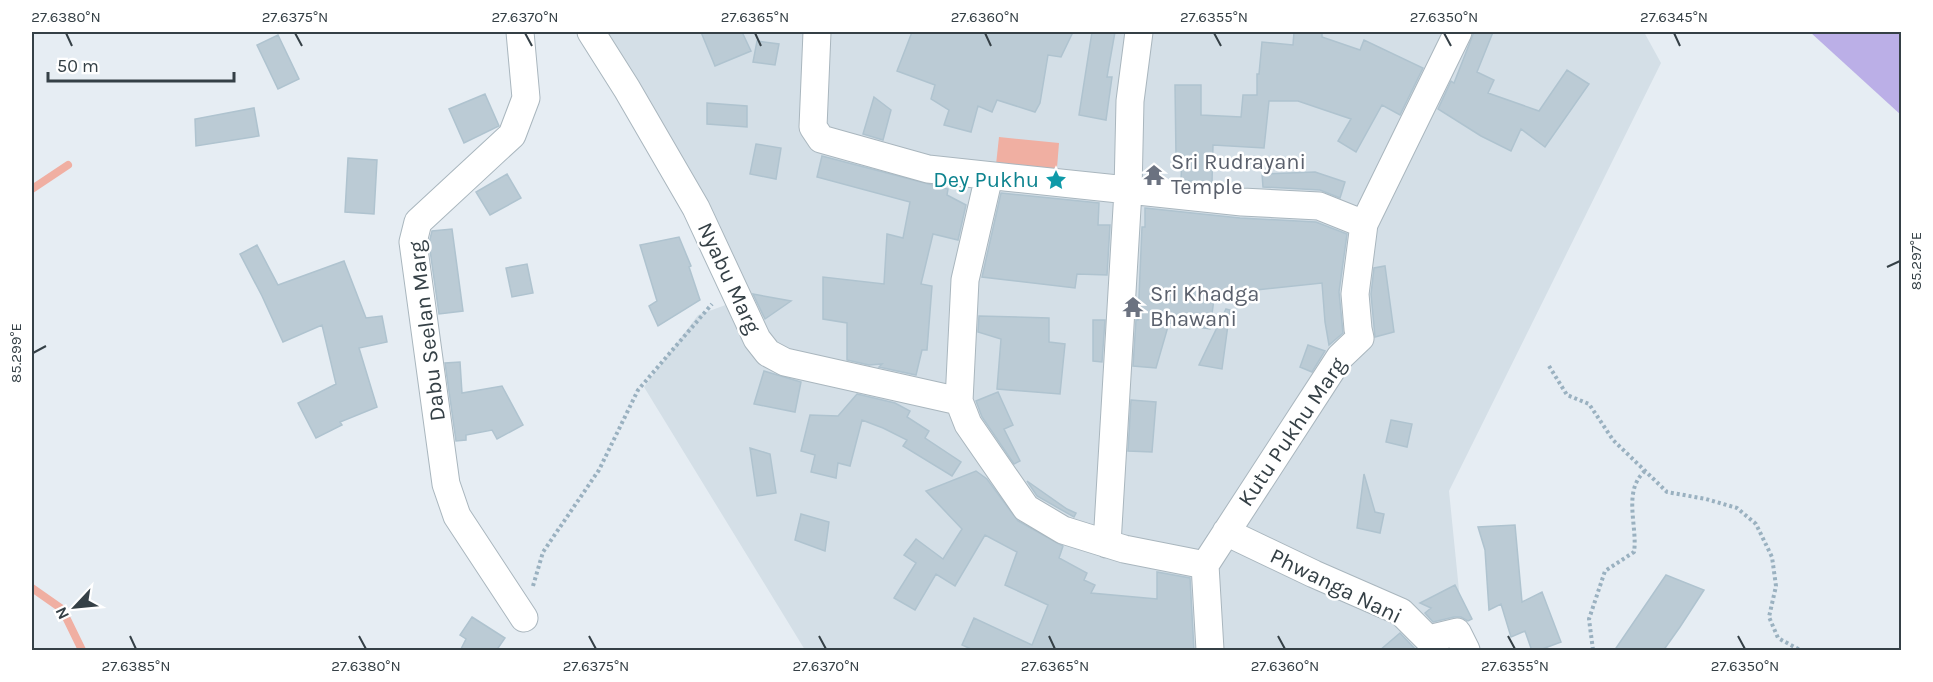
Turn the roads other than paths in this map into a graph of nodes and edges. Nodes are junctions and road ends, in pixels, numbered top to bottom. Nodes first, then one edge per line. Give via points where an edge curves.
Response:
1 (520, 32) edge
2 (589, 32) edge
3 (817, 32) edge
4 (1139, 32) edge
5 (1458, 32) edge
6 (989, 176) junction
7 (1128, 191) junction
8 (1364, 224) junction
9 (959, 401) junction
10 (1226, 532) junction
11 (1107, 544) junction
12 (1205, 565) junction
13 (524, 618) road end
14 (1210, 651) edge
15 (1466, 651) edge

1 - 13 street, Dabu Seelan Marg via 526,98 512,135 418,222 413,242 446,484 457,516
2 - 9 street, Nyabu Marg via 696,208 757,339 768,353 785,362
3 - 6 street via 812,111 813,127 821,139 928,169
4 - 7 street via 1130,101
5 - 8 street, Kutu Pukhu Marg
6 - 7 street
6 - 9 street via 965,280
7 - 8 street via 1319,206
7 - 11 street
8 - 10 street, Kutu Pukhu Marg via 1356,294 1360,338 1340,357
9 - 11 street via 969,424 1026,508 1063,530
10 - 12 street, Kutu Pukhu Marg
10 - 15 street, Phwanga Nani via 1401,612 1428,639 1457,632
11 - 12 street
12 - 14 street

